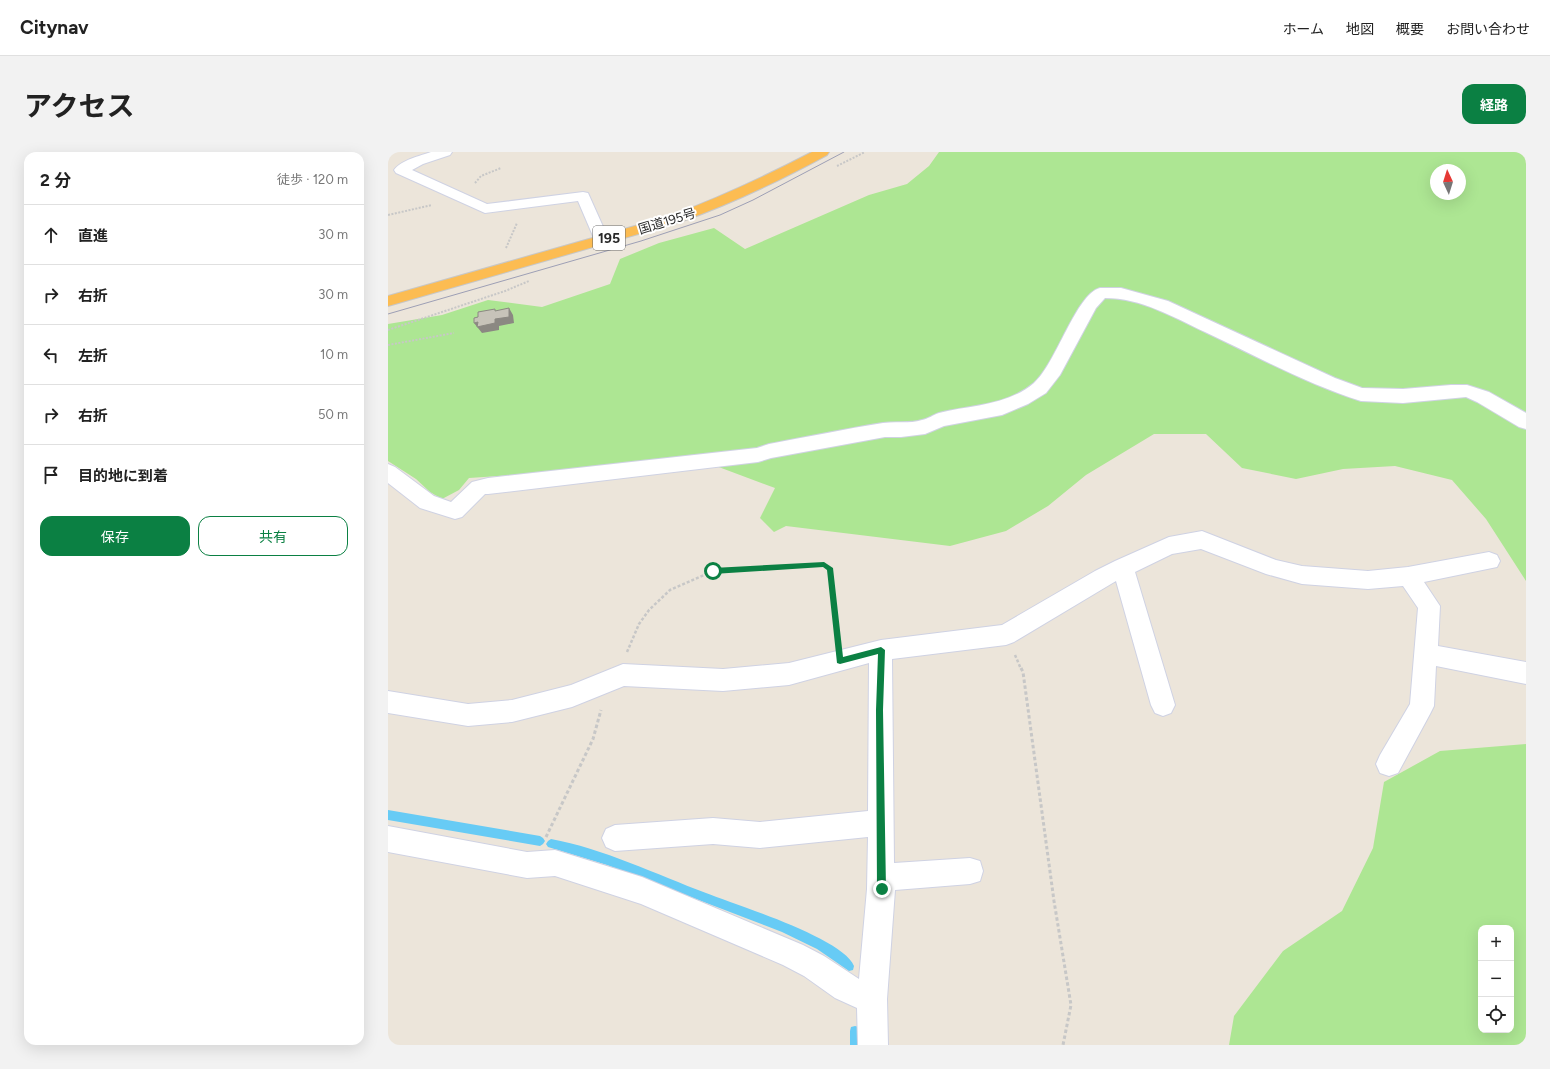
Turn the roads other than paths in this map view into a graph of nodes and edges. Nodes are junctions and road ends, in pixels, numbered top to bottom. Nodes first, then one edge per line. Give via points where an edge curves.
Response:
1 (424, 152) edge
2 (444, 152) edge
3 (822, 152) edge
4 (388, 169) edge
5 (601, 240) junction
6 (388, 301) edge
7 (1526, 422) edge
8 (388, 472) edge
9 (1488, 561) dead end
10 (1123, 567) junction
11 (1408, 576) junction
12 (881, 650) junction
13 (1426, 654) junction
14 (1526, 674) edge
15 (388, 702) edge
16 (1163, 704) dead end
17 (1388, 764) dead end
18 (881, 823) junction
19 (388, 838) edge
20 (615, 838) dead end
21 (970, 871) dead end
22 (881, 878) junction
23 (872, 999) junction
24 (873, 1045) edge

1 - 4 street
2 - 5 street via 401,170 485,209 582,196
3 - 5 highway, 国道195号 / 195 via 764,183 709,207
5 - 6 highway, 国道195号 / 195
7 - 8 street via 1483,397 1467,392 1403,396 1361,394 1329,383 1162,305 1108,292 1100,294 1089,306 1054,371 1040,388 1002,408 940,420 925,427 885,430 758,455 488,486 479,488 455,511 427,502
9 - 11 street
10 - 11 street via 1169,546 1202,540 1274,568 1302,575 1368,580
10 - 12 street via 1006,635
10 - 16 street
11 - 13 street via 1429,606
12 - 15 street via 789,674 723,680 628,675 550,703 498,713 468,716
12 - 18 street
13 - 14 street
13 - 17 street via 1422,706
18 - 20 street via 760,835 713,831
18 - 22 street
19 - 23 street via 527,866 555,863 642,891 794,955 845,988
21 - 22 street
22 - 23 street
23 - 24 street

